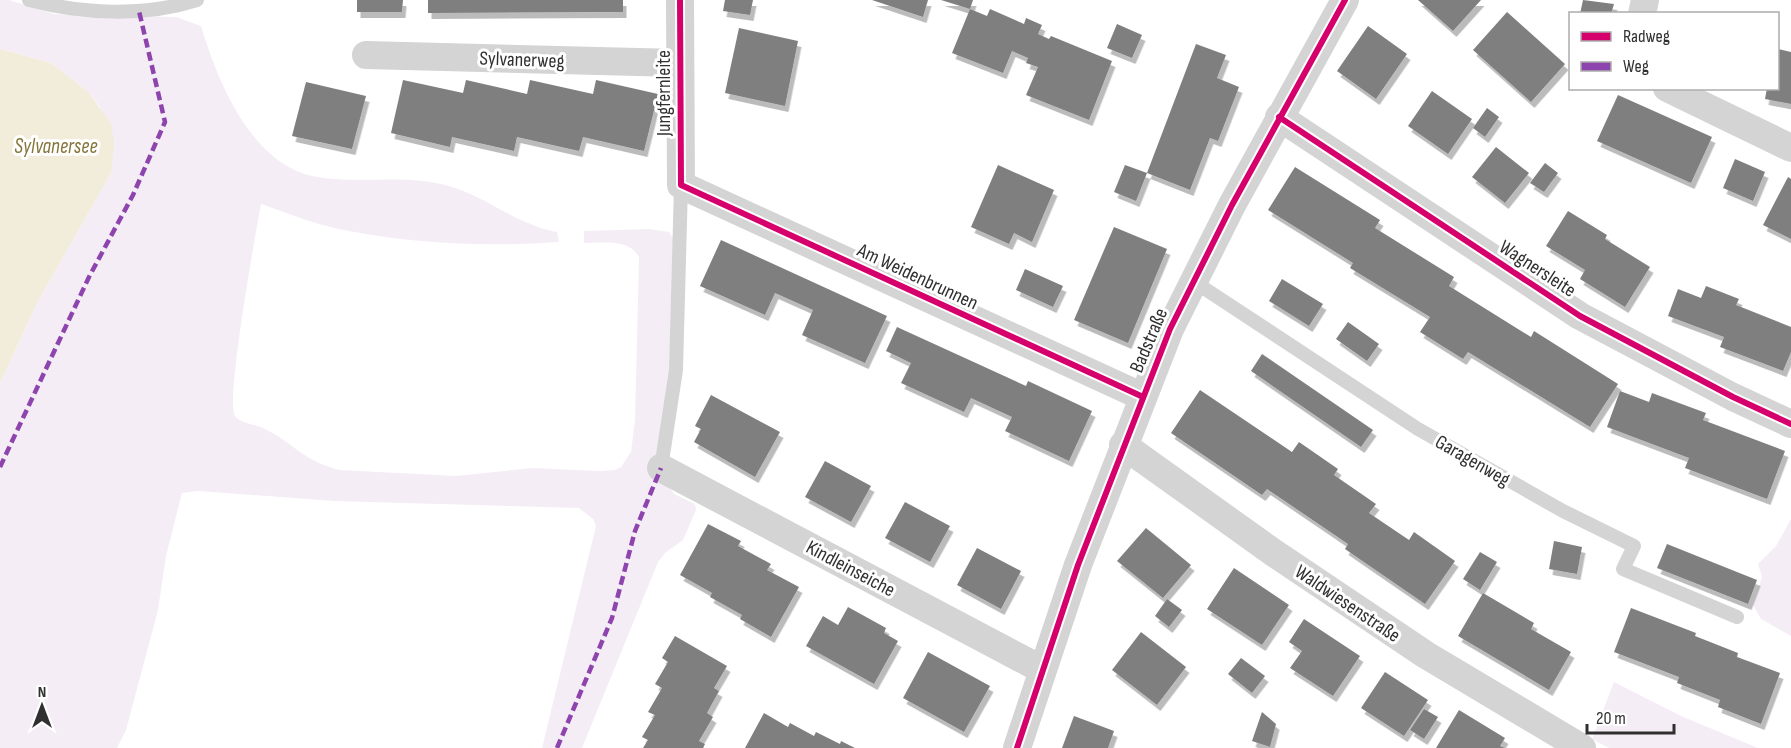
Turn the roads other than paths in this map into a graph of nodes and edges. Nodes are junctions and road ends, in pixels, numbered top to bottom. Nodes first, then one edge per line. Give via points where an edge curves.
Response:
1 (29, 0) edge
2 (197, 0) edge
3 (680, 0) edge
4 (1345, 0) edge
5 (366, 55) dead end
6 (678, 63) junction
7 (1671, 90) edge
8 (1279, 117) junction
9 (1791, 147) edge
10 (681, 185) junction
11 (1192, 281) junction
12 (1142, 396) junction
13 (1791, 424) edge
14 (1123, 445) junction
15 (660, 468) joint
16 (1737, 617) dead end
17 (1041, 669) junction
18 (1017, 748) edge
19 (1582, 748) edge

1 - 2 lane via 59,8 121,11 168,9
3 - 6 street, Jungfernleite
4 - 8 street, Badstraße
5 - 6 street, Sylvanerweg
6 - 10 street, Jungfernleite
7 - 9 street
8 - 11 street, Badstraße
8 - 13 street, Wagnersleite via 1580,316
10 - 12 street, Am Weidenbrunnen
10 - 15 lane, Jungfernleite via 676,370
11 - 12 street, Badstraße
11 - 16 lane, Garagenweg via 1418,429 1563,511 1634,546 1623,569
12 - 14 street, Badstraße
14 - 17 street, Badstraße
14 - 19 street, Waldwiesenstraße via 1274,554 1426,656
15 - 17 street, Kindleinseiche
17 - 18 street, Badstraße

